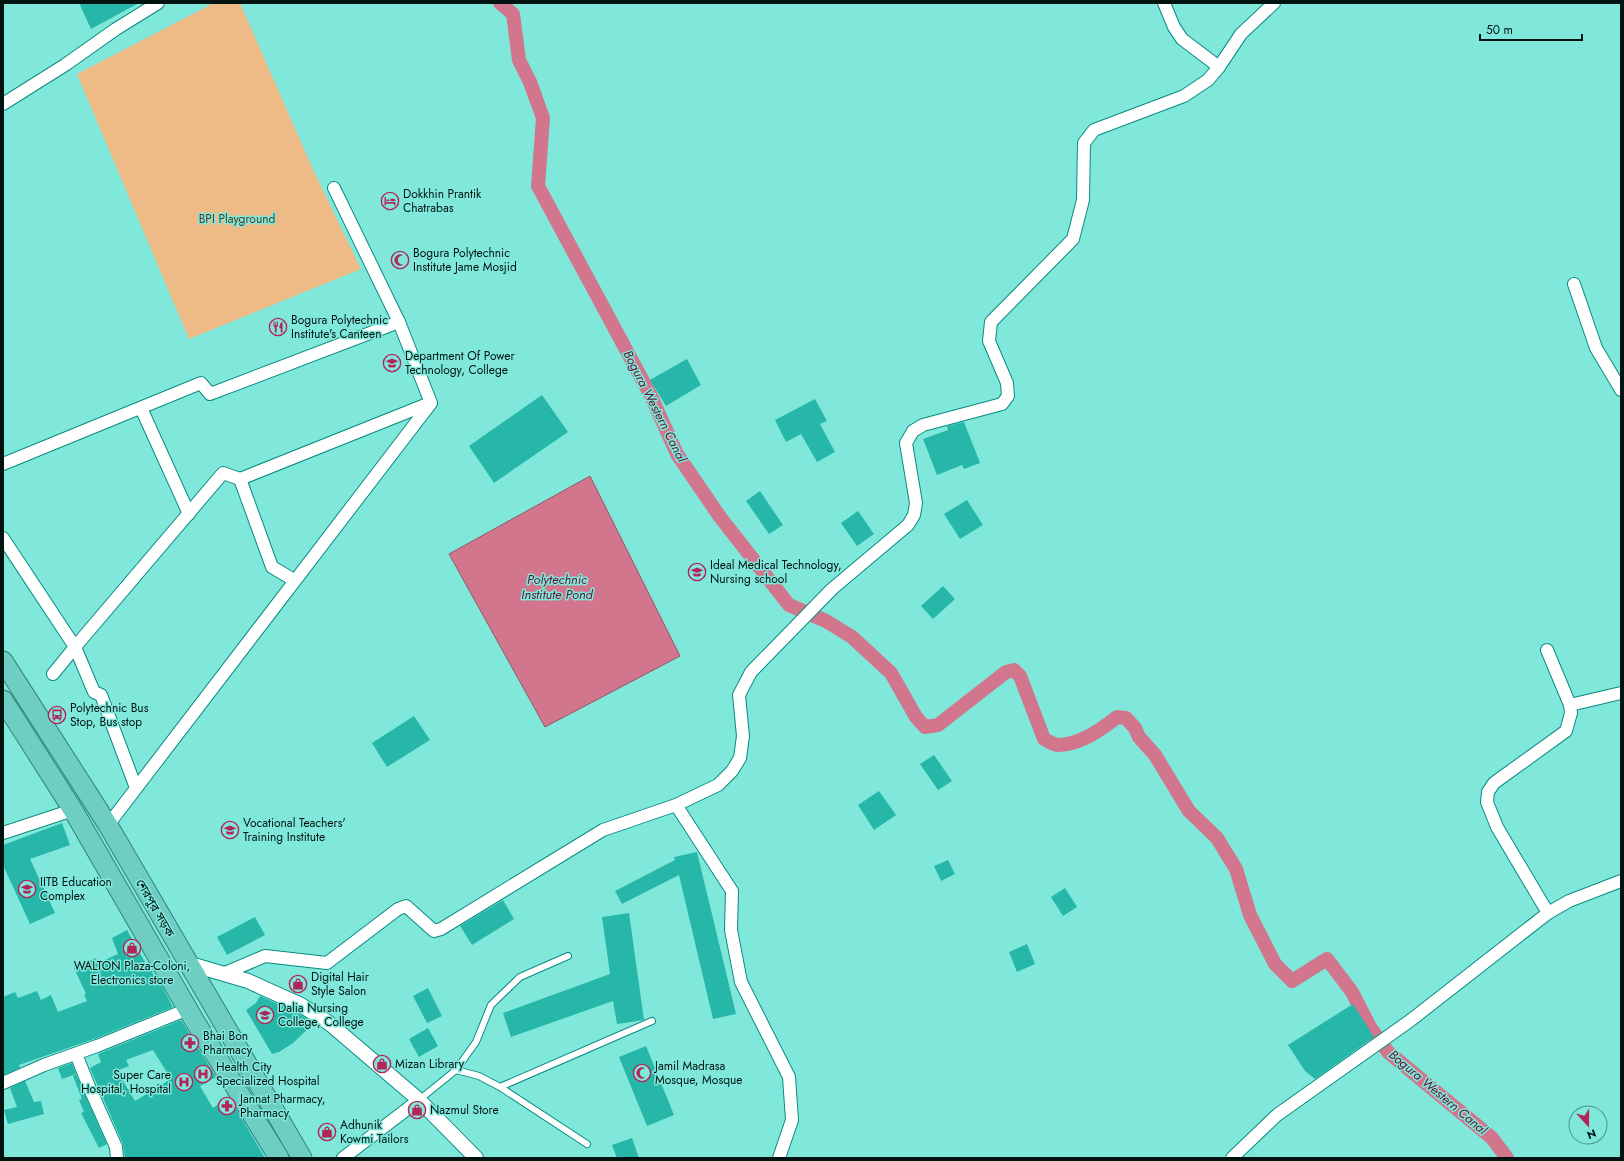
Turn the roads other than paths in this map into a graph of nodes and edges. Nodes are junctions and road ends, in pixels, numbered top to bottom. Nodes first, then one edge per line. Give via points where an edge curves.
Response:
1 (158, 3) edge
2 (1164, 3) edge
3 (1274, 3) edge
4 (1219, 66) junction
5 (3, 104) edge
6 (334, 188) dead end
7 (1574, 284) dead end
8 (399, 322) junction
9 (1621, 390) edge
10 (431, 403) junction
11 (141, 408) junction
12 (3, 464) edge
13 (240, 479) junction
14 (189, 514) junction
15 (3, 538) edge
16 (294, 580) junction
17 (75, 646) junction
18 (1547, 650) dead end
19 (3, 661) edge
20 (53, 674) dead end
21 (1621, 693) edge
22 (3, 700) edge
23 (1570, 705) junction
24 (136, 788) junction
25 (676, 805) junction
26 (73, 810) junction
27 (108, 825) junction
28 (3, 833) edge
29 (1621, 882) edge
30 (1548, 913) junction
31 (568, 956) dead end
32 (187, 963) junction
33 (225, 974) junction
34 (188, 1009) junction
35 (652, 1021) dead end
36 (76, 1054) junction
37 (456, 1070) junction
38 (3, 1083) edge
39 (500, 1087) junction
40 (419, 1100) junction
41 (588, 1144) dead end
42 (117, 1158) edge
43 (279, 1158) edge
44 (302, 1158) edge
45 (343, 1158) edge
46 (476, 1158) edge
47 (778, 1158) edge
48 (1232, 1158) edge

1 - 5 street
2 - 4 street via 1182,39
3 - 4 street via 1241,34
4 - 25 street via 1208,80 1184,96 1094,130 1084,143 1083,200 1074,239 991,322 989,341 1007,383 1008,396 1002,404 923,425 913,431 906,443 916,503 914,515 908,525 832,589 751,672 739,695 743,736 740,758 732,772 718,785
6 - 8 street
7 - 9 street via 1596,348
8 - 10 street
8 - 11 street via 210,394 201,383
10 - 13 street
10 - 16 street
11 - 12 street
11 - 14 street
13 - 14 street via 223,473
13 - 16 street via 272,567
14 - 17 street
15 - 17 street
16 - 24 street
17 - 20 street
17 - 24 street via 94,692 102,695
18 - 23 street
19 - 27 highway, শেরপুর সড়ক
21 - 23 street
22 - 26 highway, শেরপুর সড়ক
23 - 30 street via 1566,731 1494,783 1488,792 1487,802 1497,826
24 - 27 street
25 - 33 street via 603,830 441,929 434,931 406,906 398,909 327,963 265,956
25 - 47 street via 732,891 730,930 741,982 789,1077 792,1120
26 - 28 street
26 - 34 highway, শেরপুর সড়ক
27 - 32 highway, শেরপুর সড়ক
29 - 30 street via 1569,901
30 - 48 street via 1392,1033 1277,1115
31 - 37 lane via 520,977 491,1005 476,1042
32 - 33 street
32 - 44 highway, শেরপুর সড়ক
33 - 40 street via 248,981 301,1005 329,1023
34 - 36 street
34 - 43 highway, শেরপুর সড়ক
35 - 39 lane
36 - 38 street
36 - 42 street via 116,1147
37 - 39 lane via 479,1076
37 - 40 lane
39 - 41 lane
40 - 45 street
40 - 46 street

